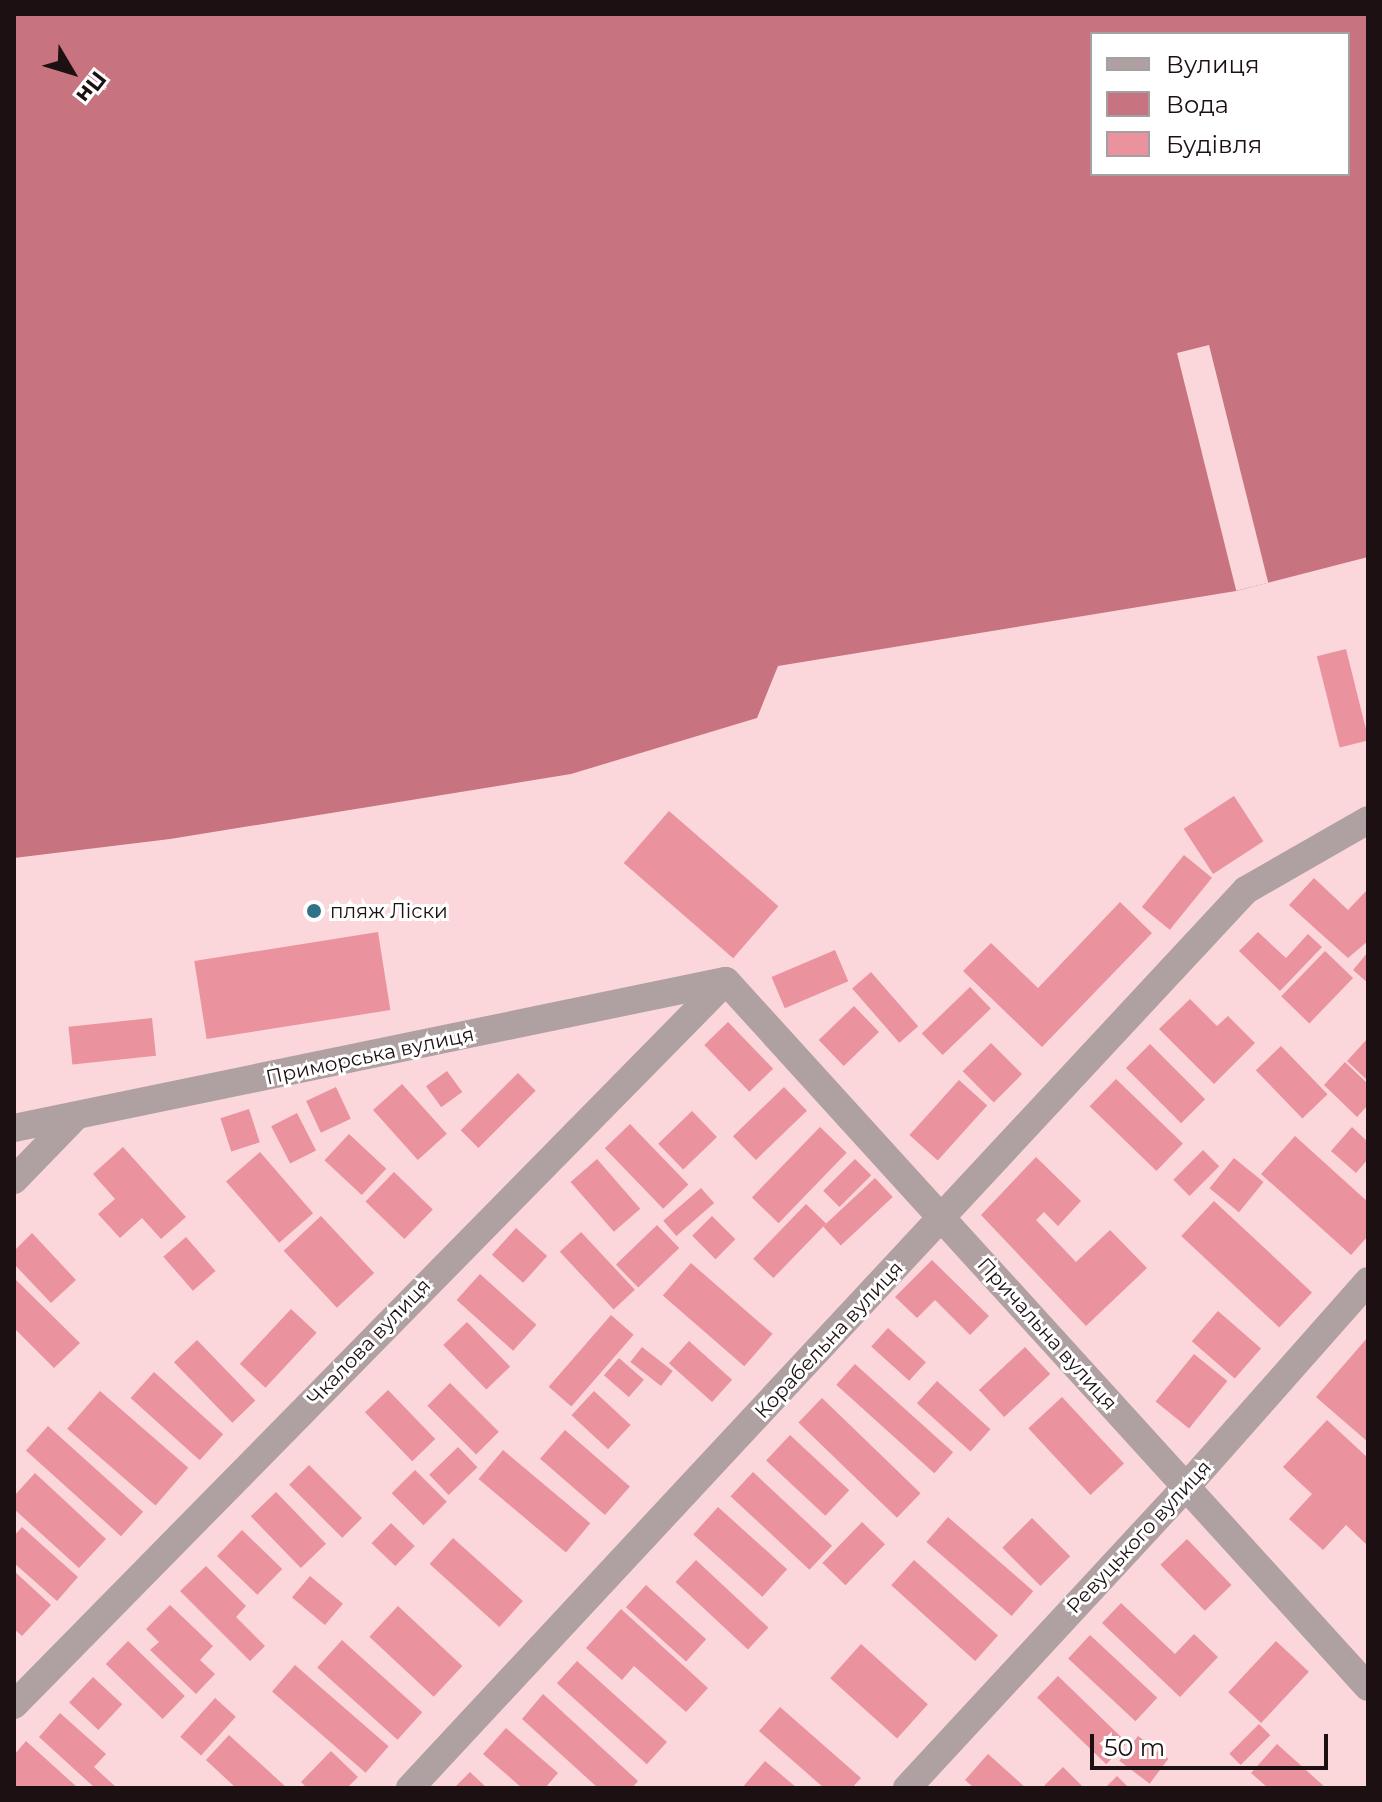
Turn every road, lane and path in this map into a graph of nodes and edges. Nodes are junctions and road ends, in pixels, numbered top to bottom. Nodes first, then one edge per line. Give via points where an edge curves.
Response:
1 (1368, 820) edge
2 (726, 981) junction
3 (74, 1118) junction
4 (14, 1128) edge
5 (14, 1180) edge
6 (942, 1219) junction
7 (1368, 1281) edge
8 (1186, 1487) junction
9 (1368, 1687) edge
10 (14, 1705) edge
11 (410, 1788) edge
12 (907, 1788) edge

1 - 6 street, Корабельна вулиця via 1246,890
2 - 3 street, Приморська вулиця
2 - 6 street, Причальна вулиця
2 - 10 street, Чкалова вулиця
3 - 4 street, Приморська вулиця
3 - 5 street
6 - 8 street, Причальна вулиця
6 - 11 street, Корабельна вулиця
7 - 8 street, Ревуцького вулиця
8 - 9 street, Причальна вулиця
8 - 12 street, Ревуцького вулиця

